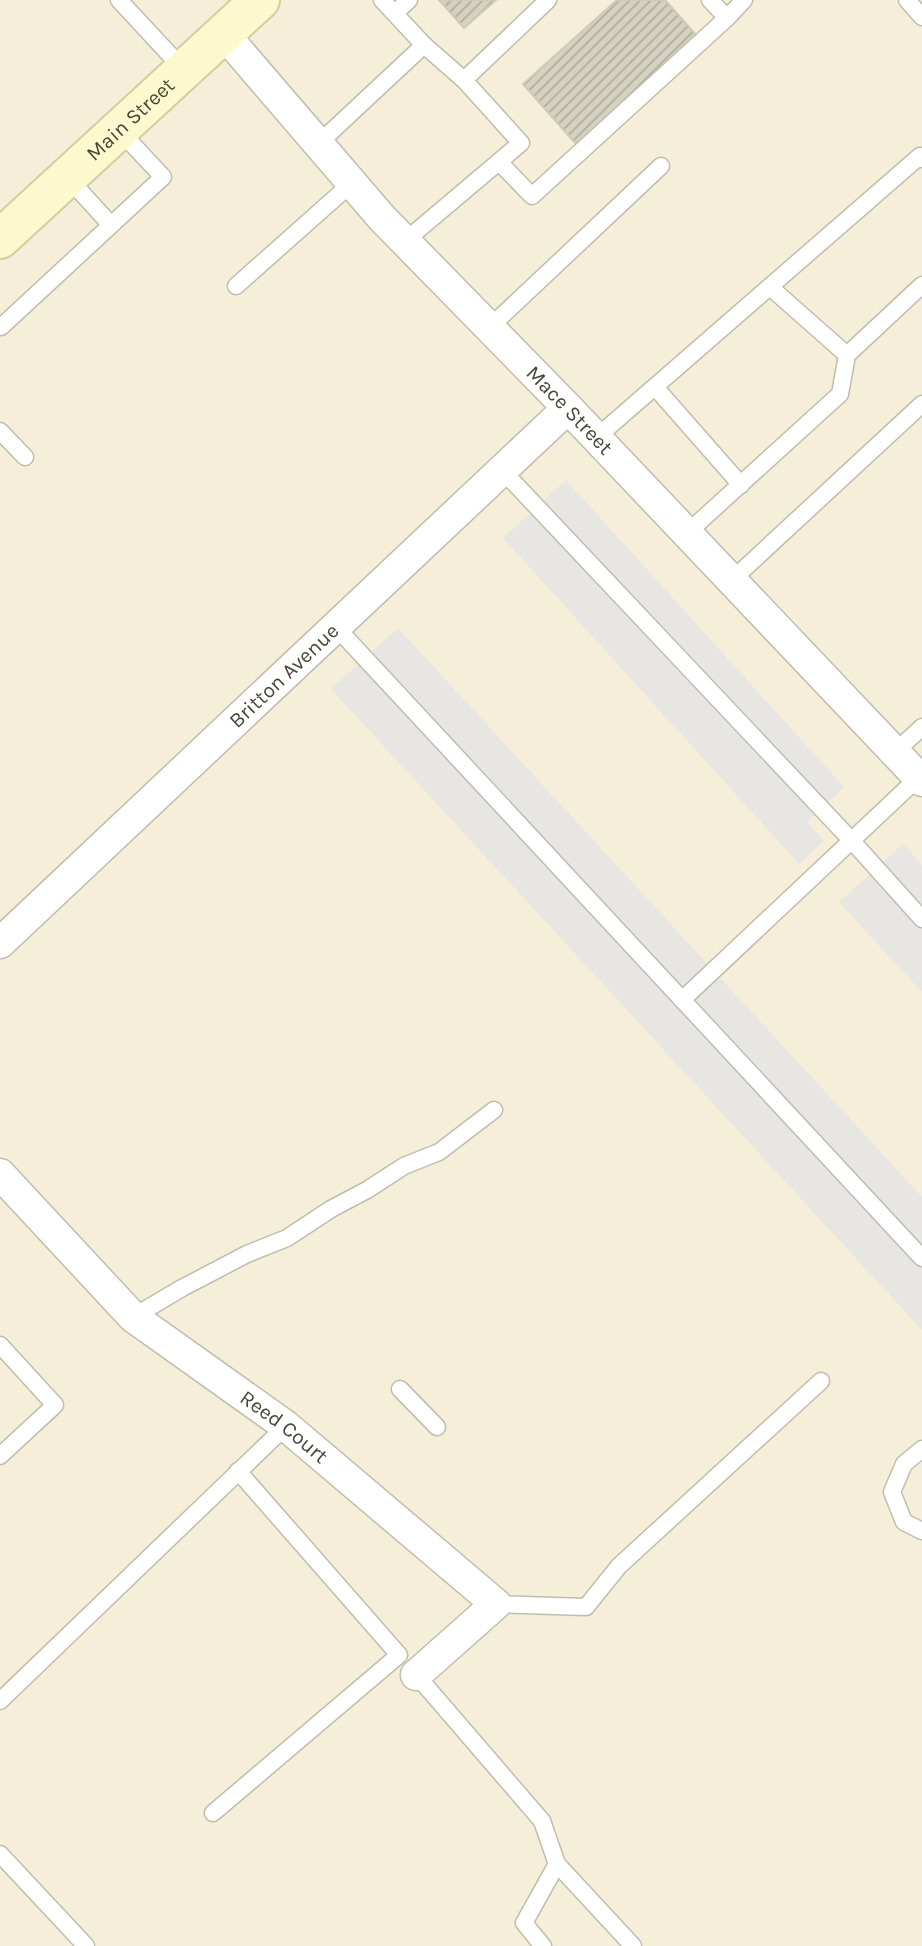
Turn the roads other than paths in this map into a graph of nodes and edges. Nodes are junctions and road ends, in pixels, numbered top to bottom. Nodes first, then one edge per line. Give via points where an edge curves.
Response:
1 (119, 0) edge
2 (260, 0) edge
3 (382, 0) edge
4 (409, 0) edge
5 (548, 0) edge
6 (710, 0) edge
7 (744, 0) edge
8 (906, 0) edge
9 (395, 13) junction
10 (922, 17) edge
11 (727, 19) junction
12 (224, 34) junction
13 (424, 45) junction
14 (184, 70) junction
15 (464, 80) junction
16 (118, 130) junction
17 (318, 144) junction
18 (922, 159) edge
19 (499, 162) junction
20 (661, 166) dead end
21 (67, 177) junction
22 (352, 183) junction
23 (111, 225) junction
24 (0, 239) edge
25 (405, 241) junction
26 (922, 285) edge
27 (236, 286) dead end
28 (770, 287) junction
29 (0, 326) edge
30 (490, 327) junction
31 (846, 355) junction
32 (655, 387) junction
33 (922, 404) edge
34 (568, 408) junction
35 (0, 431) edge
36 (597, 437) junction
37 (25, 457) dead end
38 (502, 470) junction
39 (741, 485) junction
40 (687, 533) junction
41 (732, 580) junction
42 (336, 627) junction
43 (922, 727) edge
44 (895, 752) junction
45 (920, 779) edge
46 (852, 841) junction
47 (922, 919) edge
48 (0, 943) edge
49 (682, 1000) junction
50 (494, 1110) dead end
51 (0, 1174) edge
52 (922, 1258) edge
53 (133, 1317) junction
54 (0, 1345) edge
55 (821, 1381) dead end
56 (400, 1389) dead end
57 (286, 1426) junction
58 (437, 1427) dead end
59 (922, 1449) edge
60 (0, 1456) edge
61 (238, 1471) junction
62 (922, 1531) edge
63 (496, 1604) junction
64 (408, 1665) junction
65 (0, 1701) edge
66 (213, 1813) dead end
67 (0, 1854) edge
68 (557, 1864) junction
69 (86, 1946) edge
70 (543, 1946) edge
71 (633, 1946) edge

1 - 14 lane
2 - 12 main road, Main Street
3 - 9 lane
4 - 9 lane
5 - 15 lane
6 - 11 lane
7 - 11 lane
8 - 10 lane
9 - 13 lane
11 - 19 lane via 532,196
12 - 14 main road, Main Street
12 - 17 street, Mace Street
13 - 15 lane
13 - 17 lane
14 - 16 main road, Main Street
15 - 19 lane via 521,143
16 - 21 main road, Main Street
16 - 23 lane via 163,177
17 - 22 street, Mace Street
18 - 28 lane via 920,156
19 - 25 lane
20 - 30 lane
21 - 23 lane
21 - 24 main road, Main Street
22 - 25 street, Mace Street
22 - 27 lane
23 - 29 lane
25 - 30 street, Mace Street
26 - 31 lane
28 - 31 lane
28 - 32 lane
30 - 34 street, Mace Street
31 - 39 lane via 841,394
32 - 36 lane
32 - 39 lane
33 - 41 lane
34 - 36 street, Mace Street
34 - 38 street, Britton Avenue
35 - 37 lane
36 - 40 street, Mace Street
38 - 42 street, Britton Avenue
38 - 46 lane
39 - 40 lane
40 - 41 street, Mace Street
41 - 44 street, Mace Street
42 - 48 street, Britton Avenue
42 - 49 lane
43 - 44 lane
44 - 45 street, Mace Street
45 - 46 lane
46 - 47 lane
46 - 49 lane
49 - 52 lane
50 - 53 lane via 439,1152 404,1166 287,1238 247,1254
51 - 53 street, Reed Court
53 - 57 street, Reed Court
54 - 60 lane via 55,1405
55 - 63 lane via 619,1566 586,1607
56 - 58 lane
57 - 61 lane
57 - 63 street, Reed Court
59 - 62 lane via 904,1464 892,1492 904,1522
61 - 64 lane
61 - 65 lane
63 - 64 street
64 - 66 lane
64 - 68 lane via 542,1821
67 - 69 lane
68 - 70 lane via 524,1923
68 - 71 lane

